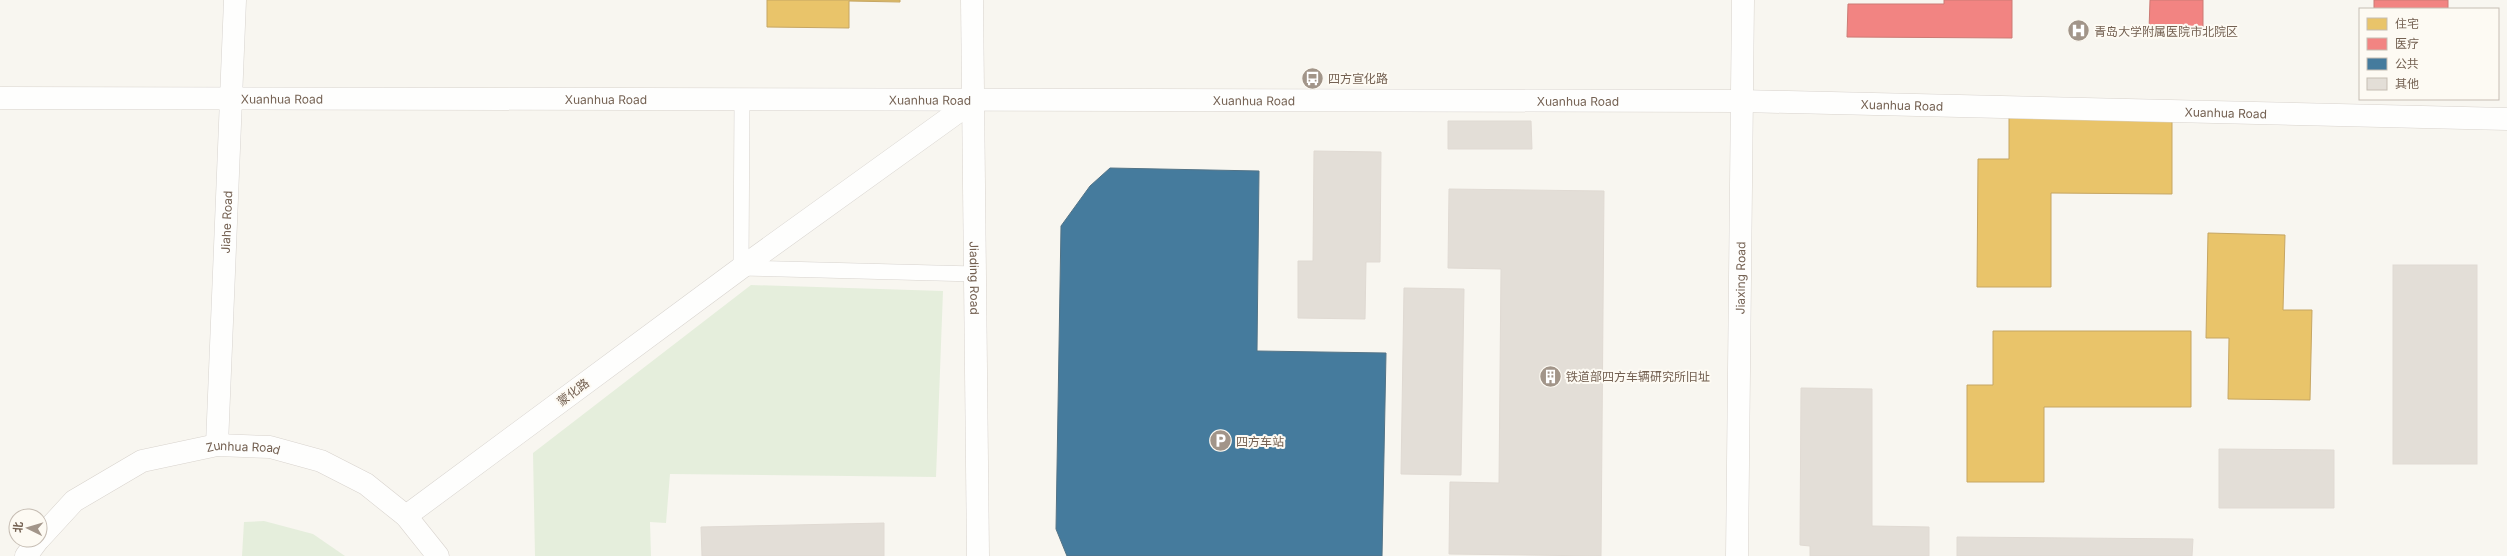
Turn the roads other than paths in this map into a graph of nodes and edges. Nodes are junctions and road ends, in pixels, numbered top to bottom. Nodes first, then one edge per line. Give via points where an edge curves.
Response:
1 (234, 0) edge
2 (972, 0) edge
3 (1743, 0) edge
4 (0, 98) edge
5 (232, 99) junction
6 (742, 100) junction
7 (973, 101) junction
8 (1742, 101) junction
9 (2507, 119) edge
10 (741, 268) junction
11 (975, 274) junction
12 (217, 445) junction
13 (406, 516) junction
14 (48, 529) edge
15 (32, 548) edge
16 (26, 556) edge
17 (438, 556) edge
18 (978, 556) edge
19 (1737, 556) edge

1 - 5 street, Jiahe Road
2 - 7 street, Jiading Road
3 - 8 street, Jiaxing Road
4 - 5 street, Xuanhua Road
5 - 6 street, Xuanhua Road
5 - 12 street, Jiahe Road
6 - 7 street, Xuanhua Road
6 - 10 lane
7 - 8 street, Xuanhua Road
7 - 10 street, 蒙化路
7 - 11 street, Jiading Road
8 - 9 street, Xuanhua Road
8 - 19 street, Jiaxing Road
10 - 11 lane
10 - 13 street, 蒙化路
11 - 18 street, Jiading Road
12 - 13 street, Zunhua Road via 270,447 321,461 366,484
12 - 14 street, Zunhua Road via 142,461 74,501
13 - 17 street, Zunhua Road
15 - 16 street, Zunhua Road

